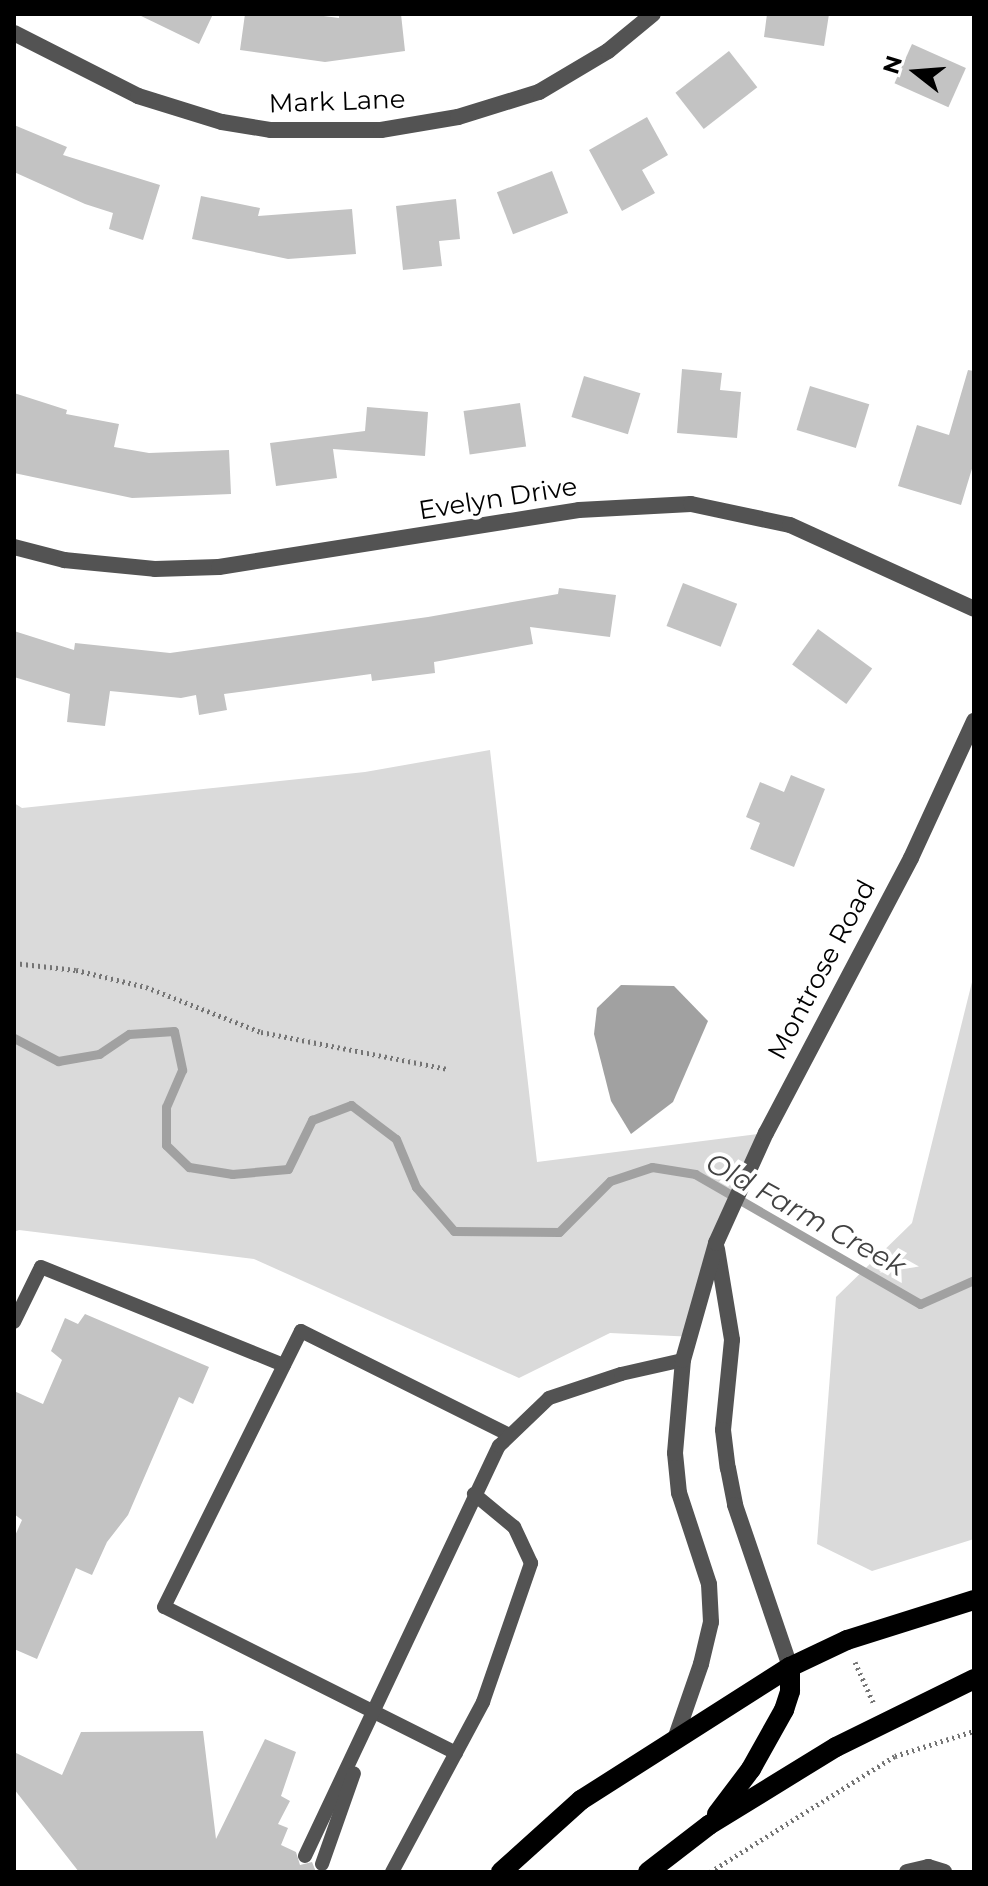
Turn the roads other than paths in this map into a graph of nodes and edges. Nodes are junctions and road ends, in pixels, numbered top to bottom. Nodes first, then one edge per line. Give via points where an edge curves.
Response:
1 (653, 14) edge
2 (14, 33) edge
3 (14, 547) edge
4 (974, 609) edge
5 (974, 721) edge
6 (716, 1243) junction
7 (14, 1322) edge
8 (683, 1360) junction
9 (284, 1365) junction
10 (510, 1435) junction
11 (474, 1494) junction
12 (974, 1600) edge
13 (790, 1667) junction
14 (974, 1679) edge
15 (375, 1712) junction
16 (674, 1742) junction
17 (456, 1753) junction
18 (709, 1825) junction
19 (305, 1856) dead end
20 (322, 1864) dead end
21 (392, 1872) edge
22 (501, 1872) edge
23 (648, 1872) edge
24 (907, 1872) edge
25 (944, 1872) edge

1 - 2 street, Mark Lane via 608,51 539,92 458,117 381,130 271,130 222,122 138,96
3 - 4 street, Evelyn Drive via 64,560 140,568 219,567 579,510 691,504 790,525
5 - 6 street, Montrose Road via 911,858 766,1133
6 - 8 street, Montrose Road
6 - 13 street via 732,1340 723,1430 728,1468 735,1505
7 - 9 lane via 41,1267
8 - 10 lane via 549,1398
8 - 16 street, Montrose Road via 676,1410 678,1480 709,1584 711,1622
9 - 10 lane via 301,1331
9 - 15 lane via 164,1607
10 - 11 lane
11 - 15 lane
11 - 17 lane via 514,1527 531,1563 483,1702
12 - 13 main road via 847,1640
13 - 16 main road
13 - 18 main road via 790,1691 769,1740
14 - 18 main road via 836,1747
15 - 17 lane
15 - 19 lane
15 - 20 lane
16 - 22 main road via 581,1800
17 - 21 lane
18 - 23 main road
24 - 25 street via 928,1867

